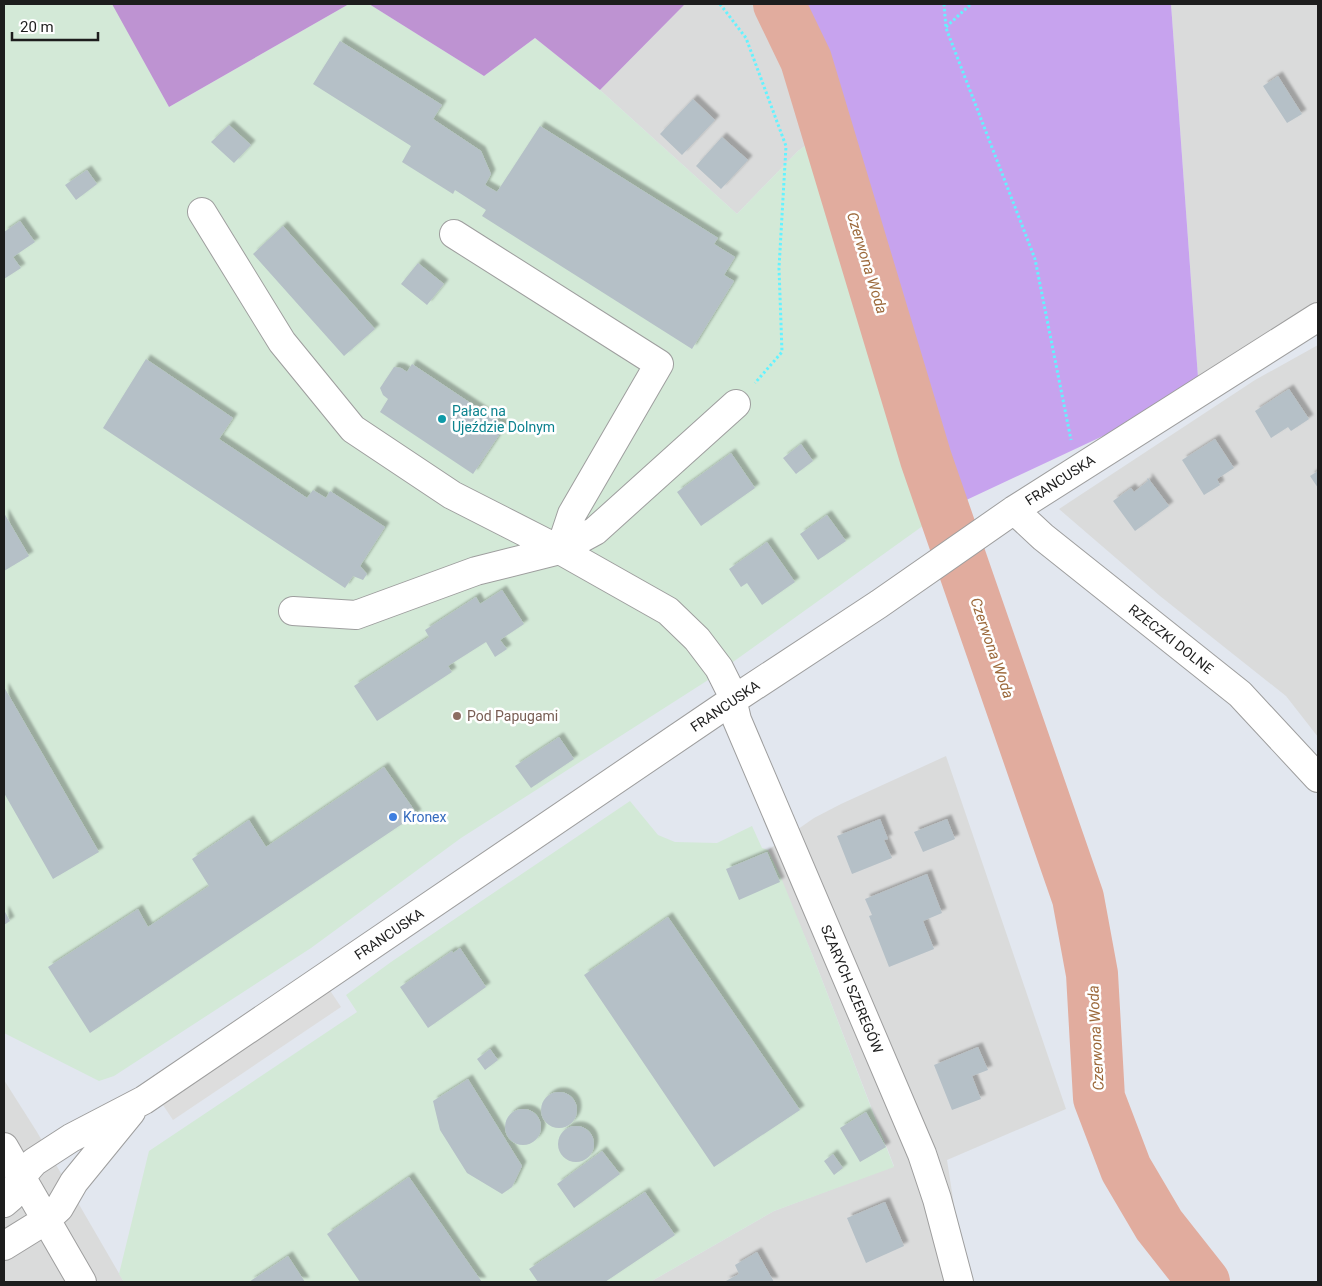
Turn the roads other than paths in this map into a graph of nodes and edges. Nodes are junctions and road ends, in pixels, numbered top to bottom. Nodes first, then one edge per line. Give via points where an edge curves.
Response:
1 (202, 212) dead end
2 (454, 234) dead end
3 (1318, 317) edge
4 (736, 404) road end
5 (1014, 510) junction
6 (560, 550) junction
7 (293, 611) dead end
8 (733, 700) junction
9 (1318, 778) edge
10 (137, 1105) junction
11 (4, 1147) edge
12 (21, 1177) junction
13 (4, 1203) edge
14 (46, 1220) junction
15 (4, 1246) edge
16 (82, 1282) edge
17 (959, 1282) edge

1 - 6 street, SZARYCH SZEREGÓW via 282,342 353,429 452,495
2 - 6 street via 659,364 572,514
3 - 5 street, FRANCUSKA
4 - 6 street via 595,531
5 - 8 street, FRANCUSKA
5 - 9 street, RZECZKI DOLNE via 1043,537 1240,694
6 - 7 street via 476,571 356,615
6 - 8 street, SZARYCH SZEREGÓW via 668,611 697,639 719,668
8 - 10 street, FRANCUSKA
8 - 17 street, SZARYCH SZEREGÓW via 737,720 922,1154 938,1199
10 - 12 street, FRANCUSKA via 71,1138 34,1162
10 - 14 street, FRANCUSKA via 74,1182 59,1208
11 - 12 street
12 - 13 street, FRANCUSKA via 11,1198
12 - 14 street
14 - 15 street, FRANCUSKA
14 - 16 street

